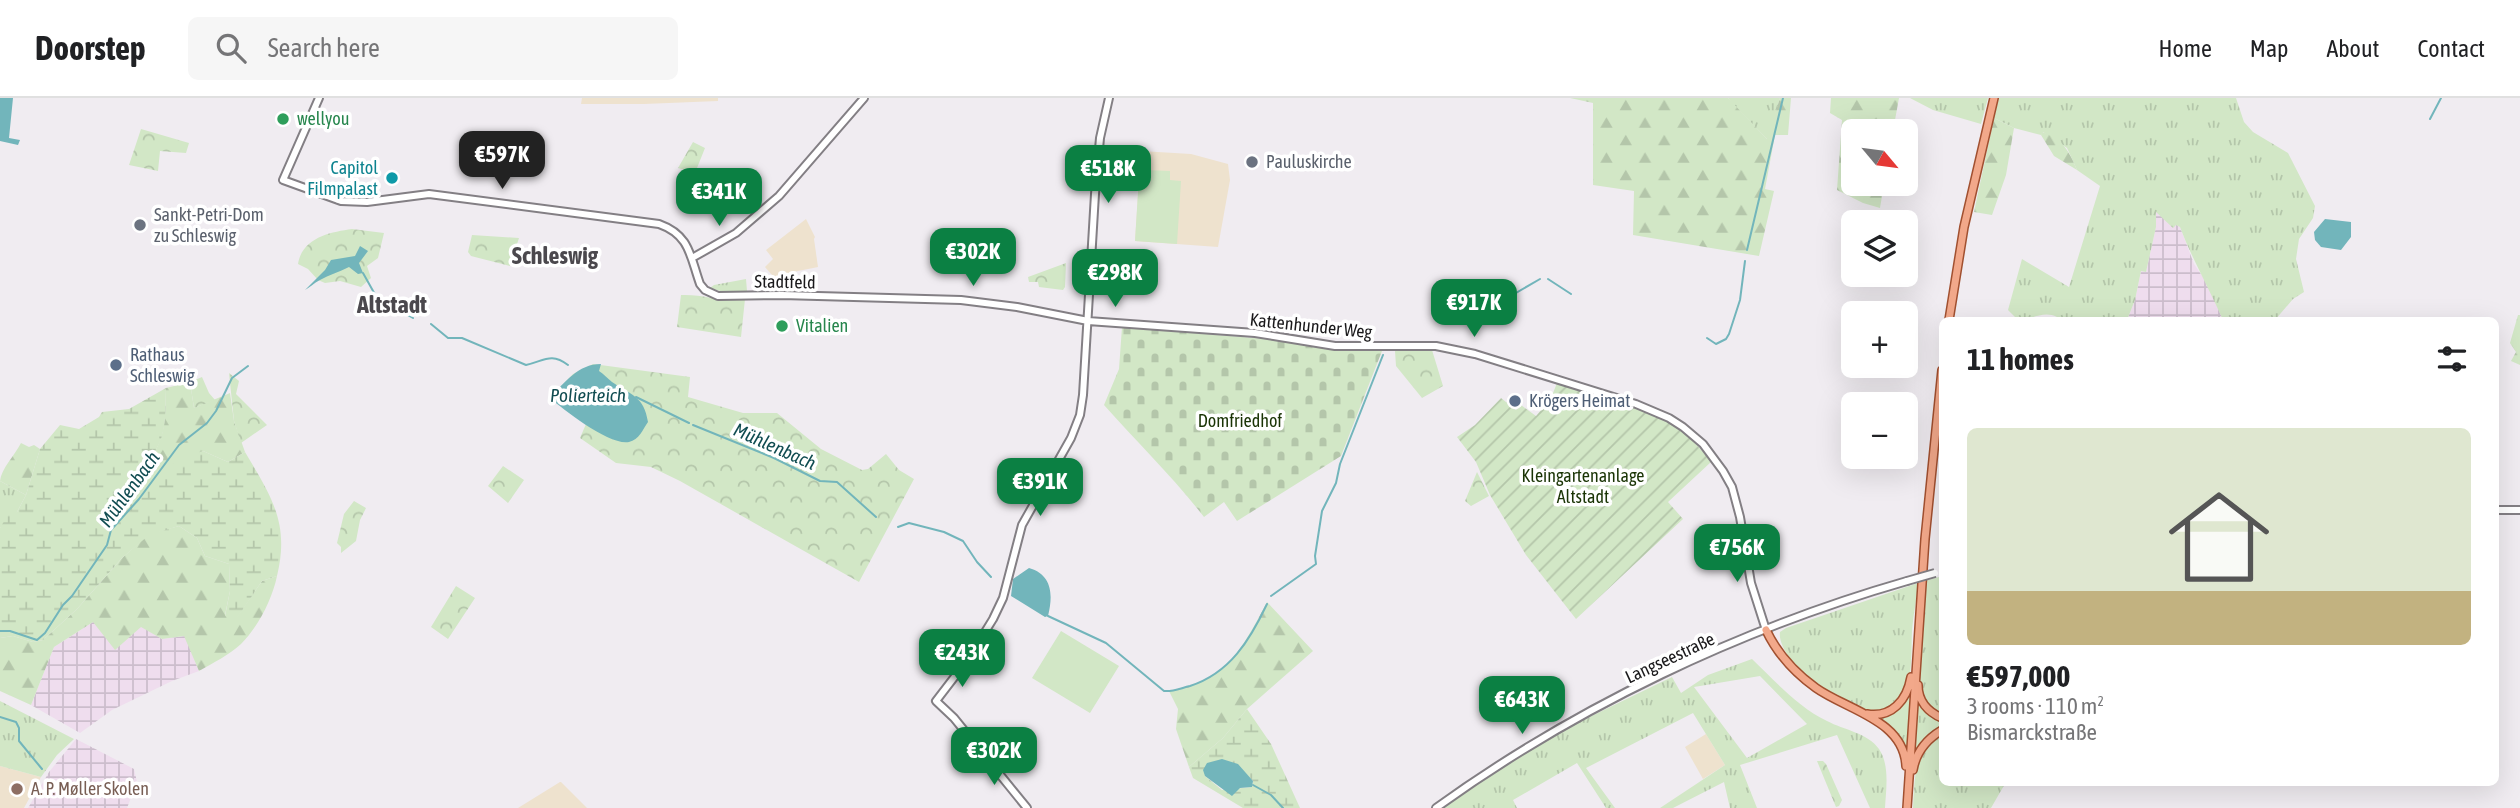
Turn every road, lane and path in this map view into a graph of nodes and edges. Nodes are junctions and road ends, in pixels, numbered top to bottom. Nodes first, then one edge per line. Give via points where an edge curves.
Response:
1 (319, 98) edge
2 (864, 98) edge
3 (1109, 98) edge
4 (1994, 98) edge
5 (692, 258) junction
6 (901, 298) joint
7 (1949, 317) edge
8 (1088, 321) junction
9 (1939, 399) edge
10 (2499, 510) edge
11 (2520, 510) edge
12 (1939, 572) edge
13 (1766, 630) junction
14 (1917, 646) junction
15 (1861, 713) junction
16 (1939, 716) edge
17 (1939, 732) edge
18 (1908, 806) edge
19 (1027, 808) edge
20 (1436, 808) edge

1 - 5 street, Stadtfeld via 283,180 356,202 441,195 659,225 676,231
2 - 5 street via 779,196 736,233
3 - 8 street via 1094,194
4 - 7 main road via 1964,227
5 - 6 street, Stadtfeld via 705,290 718,296
6 - 8 street, Kattenhunder Weg via 1000,304
8 - 13 street, Kattenhunder Weg via 1255,333 1335,346 1462,350 1669,418 1710,452 1732,487
8 - 19 street via 1083,395 1071,438 1021,524 1003,598 993,619 936,701
9 - 14 main road
10 - 11 street
12 - 13 street, Langseestraße, bridge
13 - 15 main road via 1802,678
13 - 20 street, Langseestraße via 1596,709
14 - 15 main road via 1909,689 1899,705 1880,714
14 - 16 main road via 1918,691 1930,711
14 - 18 main road
15 - 18 main road via 1889,728 1899,741 1906,762
17 - 18 main road via 1917,755

